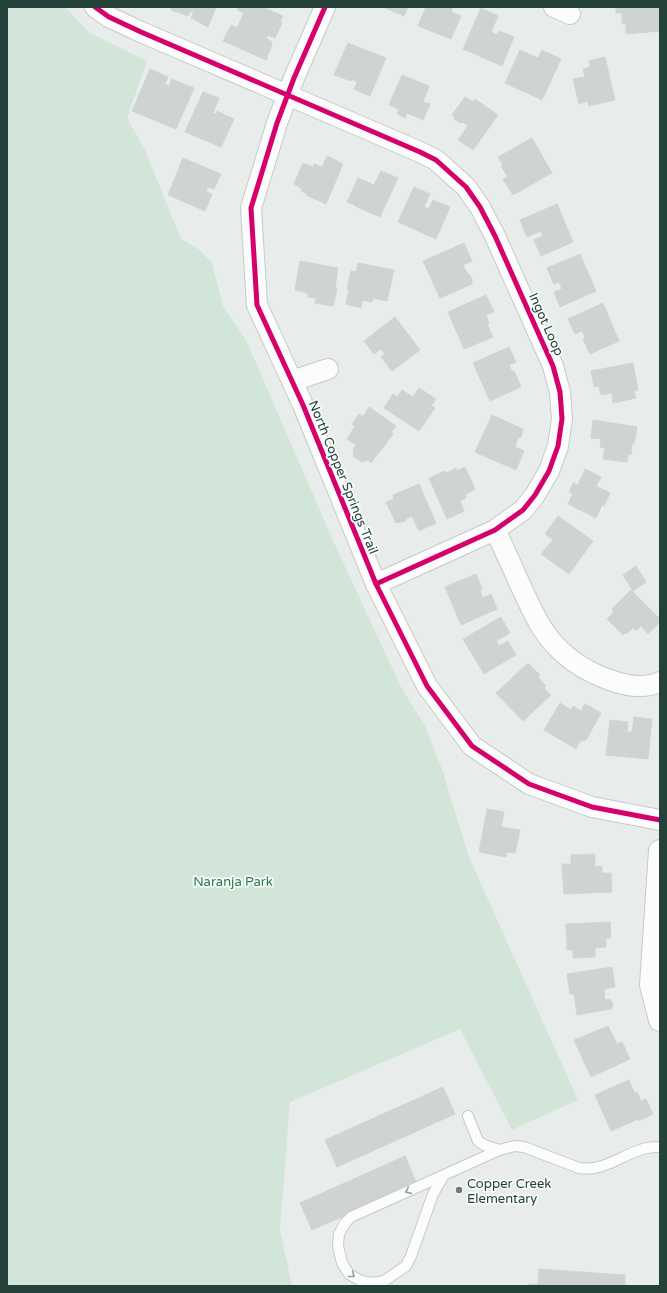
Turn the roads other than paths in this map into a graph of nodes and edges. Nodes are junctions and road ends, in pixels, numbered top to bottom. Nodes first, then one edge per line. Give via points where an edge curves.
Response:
1 (95, 7) edge
2 (325, 7) edge
3 (288, 96) junction
4 (328, 369) dead end
5 (292, 381) junction
6 (495, 530) junction
7 (376, 584) junction
8 (660, 682) edge
9 (660, 820) edge
10 (660, 851) edge
11 (660, 1020) edge
12 (468, 1116) dead end
13 (660, 1147) edge
14 (499, 1150) junction
15 (444, 1175) junction

1 - 3 street, Ingot Loop via 109,17 141,32
2 - 3 street, North Copper Springs Trail
3 - 5 street, North Copper Springs Trail via 251,208 257,305
3 - 6 street, Ingot Loop via 436,160 466,187 495,236 553,366 560,392 562,419 558,446 549,471 535,495 523,510
4 - 5 street
5 - 7 street, North Copper Springs Trail
6 - 7 street, Ingot Loop
6 - 8 street via 534,615 556,646 598,676 622,684 643,686
7 - 9 street, North Copper Springs Trail via 427,686 472,746 529,784 592,807
10 - 11 street via 651,985
12 - 14 lane via 478,1141 484,1146
13 - 14 lane via 647,1148 601,1167 586,1169 524,1147 515,1146
14 - 15 lane
15 -> 15 lane via 351,1217 345,1223 339,1234 338,1246 342,1263 349,1274 361,1281 373,1283 384,1281 406,1266 412,1256 433,1194

